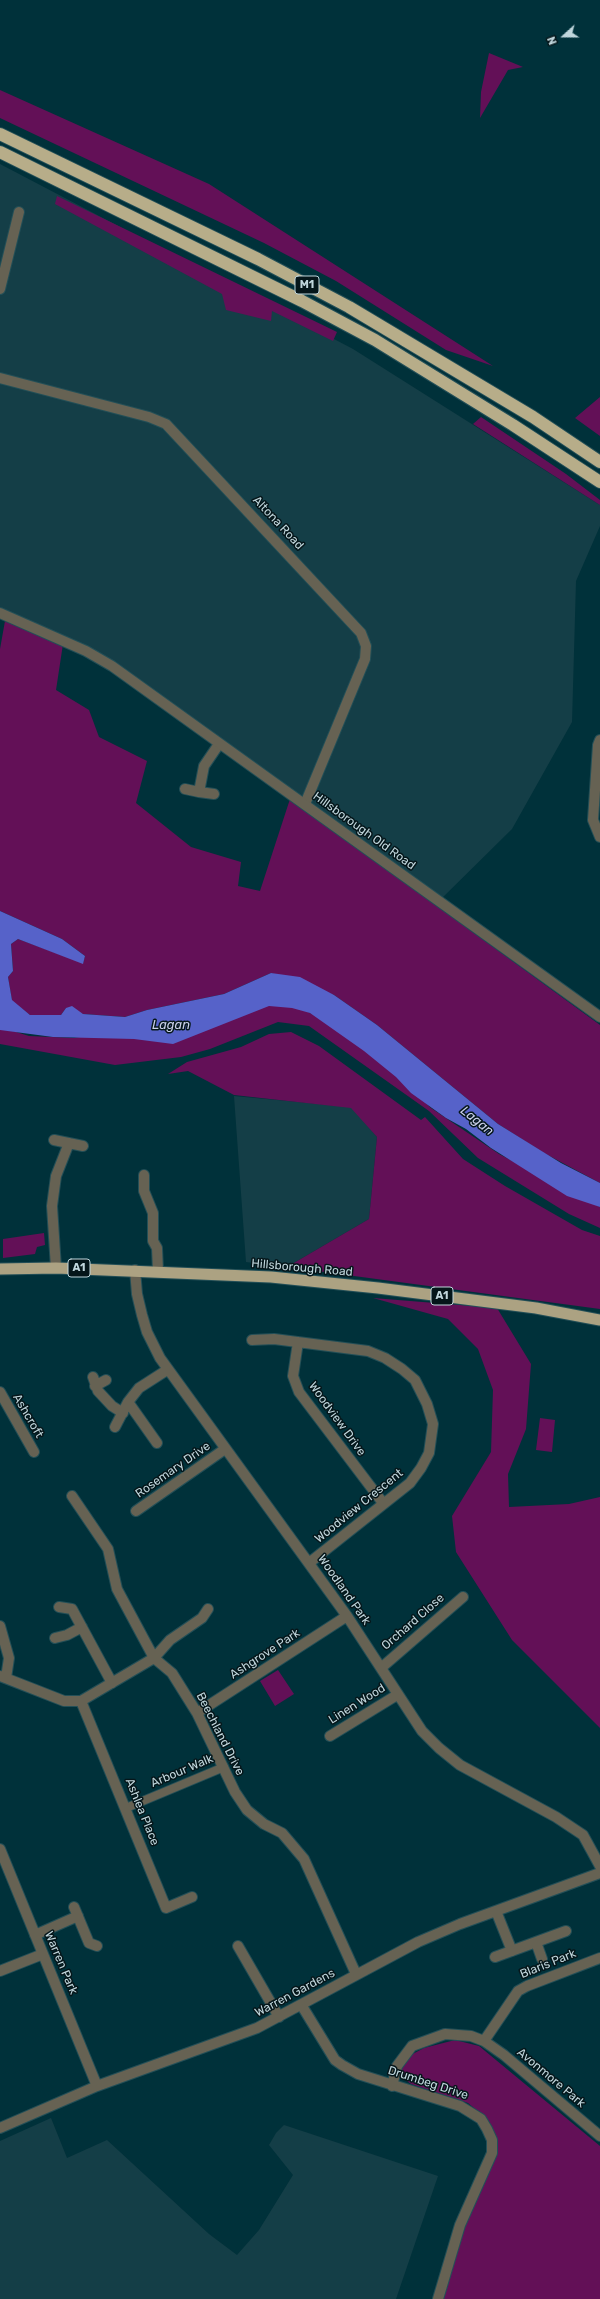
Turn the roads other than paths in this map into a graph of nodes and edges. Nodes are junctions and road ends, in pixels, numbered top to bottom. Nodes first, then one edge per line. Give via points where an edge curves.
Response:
1 (0, 134) edge
2 (0, 152) edge
3 (19, 212) dead end
4 (0, 289) edge
5 (0, 378) edge
6 (600, 462) edge
7 (600, 482) edge
8 (0, 613) edge
9 (600, 740) edge
10 (219, 744) junction
11 (185, 789) dead end
12 (199, 792) junction
13 (214, 794) dead end
14 (305, 804) junction
15 (599, 836) edge
16 (600, 1018) edge
17 (54, 1140) dead end
18 (69, 1143) junction
19 (83, 1146) dead end
20 (144, 1175) dead end
21 (56, 1268) junction
22 (0, 1269) edge
23 (135, 1270) junction
24 (158, 1271) junction
25 (600, 1320) edge
26 (252, 1340) dead end
27 (298, 1342) junction
28 (168, 1370) junction
29 (106, 1380) dead end
30 (0, 1392) edge
31 (128, 1402) junction
32 (123, 1413) junction
33 (115, 1428) dead end
34 (157, 1443) dead end
35 (224, 1449) junction
36 (34, 1452) dead end
37 (72, 1496) dead end
38 (383, 1503) junction
39 (136, 1511) dead end
40 (309, 1562) junction
41 (463, 1597) dead end
42 (60, 1607) dead end
43 (208, 1609) dead end
44 (347, 1616) junction
45 (0, 1626) edge
46 (82, 1627) junction
47 (55, 1638) dead end
48 (154, 1658) junction
49 (381, 1668) junction
50 (3, 1677) edge
51 (112, 1683) junction
52 (397, 1694) junction
53 (81, 1701) junction
54 (197, 1713) junction
55 (330, 1736) dead end
56 (224, 1767) junction
57 (126, 1808) junction
58 (0, 1849) edge
59 (3, 1864) edge
60 (600, 1866) edge
61 (600, 1873) edge
62 (192, 1897) dead end
63 (496, 1911) junction
64 (566, 1931) dead end
65 (35, 1935) junction
66 (536, 1942) junction
67 (97, 1946) dead end
68 (238, 1946) dead end
69 (512, 1951) junction
70 (43, 1954) junction
71 (496, 1957) dead end
72 (542, 1958) dead end
73 (600, 1958) edge
74 (0, 1971) edge
75 (356, 1974) junction
76 (302, 2006) junction
77 (279, 2017) junction
78 (484, 2041) junction
79 (97, 2086) junction
80 (392, 2086) junction
81 (0, 2128) edge
82 (600, 2136) edge
83 (438, 2299) edge

1 - 6 highway, M1 via 258,259 349,307 520,409
2 - 7 highway, M1 via 302,301 355,330 494,413
3 - 4 street
5 - 14 street, Altona Road via 149,417 166,424 361,633 366,646 365,659
8 - 10 street, Hillsborough Old Road via 112,666
9 - 15 street via 593,820
10 - 12 street via 204,766
10 - 14 street, Hillsborough Old Road
11 - 12 street
12 - 13 street
14 - 16 street, Hillsborough Old Road
17 - 18 street
18 - 19 street
18 - 21 street via 56,1176 52,1206
20 - 24 street via 144,1191 153,1213 153,1241 157,1248
21 - 22 highway, Hillsborough Road / A1
21 - 23 highway, Hillsborough Road / A1
23 - 24 highway, Hillsborough Road / A1
23 - 28 street, Woodland Park via 137,1294 147,1332
24 - 25 highway, Hillsborough Road / A1 via 271,1277 378,1288 536,1308
26 - 27 street, Woodview Crescent
27 - 38 street, Woodview Drive via 293,1376 299,1392
27 - 38 street, Woodview Crescent via 368,1351 385,1358 415,1380 434,1424 429,1453 422,1468 410,1483
28 - 31 street via 139,1388
28 - 35 street, Woodland Park
29 - 32 street via 94,1382 112,1406
30 - 36 street, Ashcroft
31 - 32 street
31 - 34 street
32 - 33 street
35 - 39 street, Rosemary Drive
35 - 40 street, Woodland Park
37 - 48 street, Beechland Drive via 108,1549 117,1589
38 - 40 street, Woodview Crescent
40 - 44 street, Woodland Park
41 - 49 street, Orchard Close
42 - 46 street via 72,1609
43 - 48 street via 202,1618 170,1640
44 - 49 street, Woodland Park
44 - 54 street, Ashgrove Park
45 - 50 street via 9,1658
46 - 47 street
46 - 51 street
48 - 51 street
48 - 54 street, Beechland Drive via 172,1673
49 - 52 street, Woodland Park
50 - 53 street via 64,1701
51 - 53 street
52 - 55 street, Linen Wood
52 - 60 street, Woodland Park via 422,1731 439,1748 472,1772 556,1817 583,1835
53 - 57 street, Ashlea Place
54 - 56 street, Beechland Drive
56 - 57 street, Arbour Walk
56 - 75 street, Beechland Drive via 235,1792 247,1810 264,1824 282,1833 304,1859
57 - 62 street, Ashlea Place via 166,1908
58 - 59 street, Warren Park
59 - 65 street, Warren Park
61 - 63 street, Warren Gardens
63 - 69 street
63 - 75 street, Warren Gardens via 418,1942
64 - 66 street
65 - 67 street via 76,1912 89,1943
65 - 70 street, Warren Park
66 - 69 street
66 - 72 street
68 - 77 street
69 - 71 street
70 - 74 street
70 - 79 street, Warren Park
73 - 78 street, Blaris Park via 518,1991
75 - 76 street, Warren Gardens
76 - 77 street, Warren Gardens
76 - 80 street, Drumbeg Drive via 335,2060 358,2074
77 - 79 street, Warren Gardens via 235,2037
78 - 80 street via 461,2034 445,2034 412,2046 397,2066
78 - 82 street, Avonmore Park
79 - 81 street, Warren Gardens
80 - 83 street, Drumbeg Drive via 439,2099 472,2112 481,2119 492,2140 492,2153 460,2225

